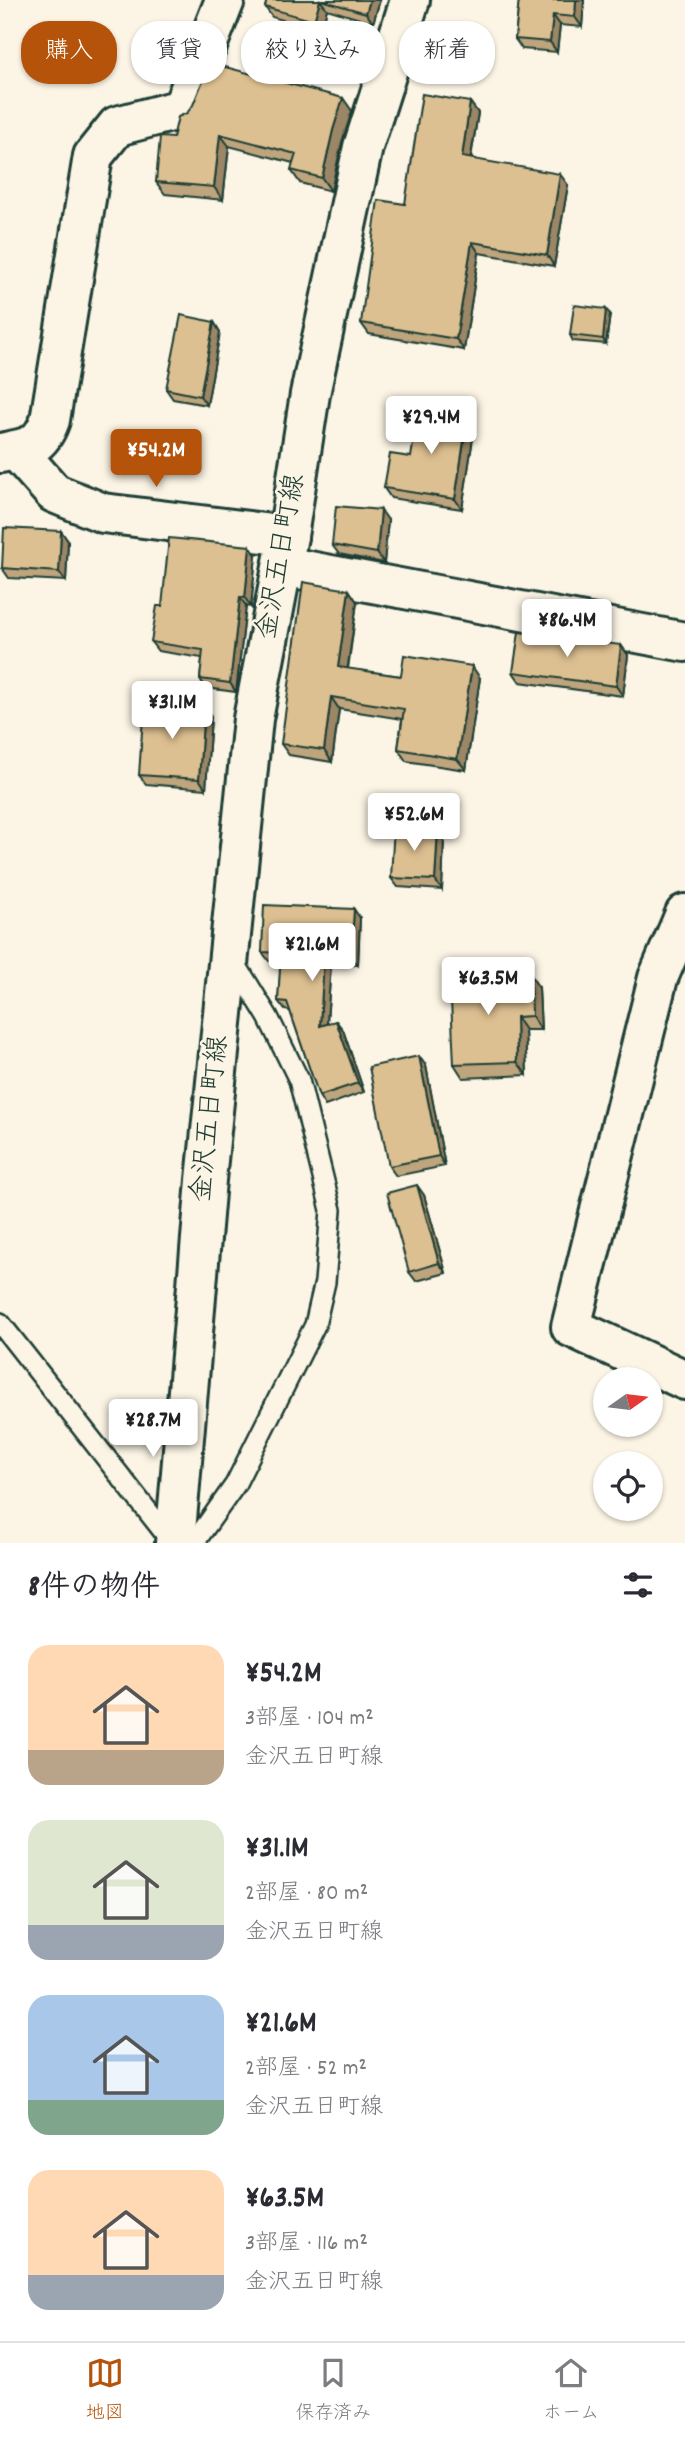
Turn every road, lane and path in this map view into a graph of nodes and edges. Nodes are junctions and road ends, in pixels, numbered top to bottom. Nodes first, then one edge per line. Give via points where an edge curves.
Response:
1 (225, 0) edge
2 (410, 0) edge
3 (8, 452) edge
4 (286, 551) junction
5 (685, 642) edge
6 (685, 914) edge
7 (229, 953) junction
8 (0, 1323) edge
9 (685, 1380) edge
10 (174, 1543) edge
11 (194, 1543) edge

1 - 3 street via 182,109 117,126 93,156 50,421 44,436
2 - 4 street, 金沢五日町線 via 363,147 310,394
3 - 4 street via 54,493 103,513
4 - 5 street
4 - 7 street, 金沢五日町線 via 253,719
6 - 9 street via 657,978 571,1327
7 - 10 street, 金沢五日町線
7 - 11 lane via 299,1080 331,1210 325,1282 315,1325 235,1485
8 - 10 lane

